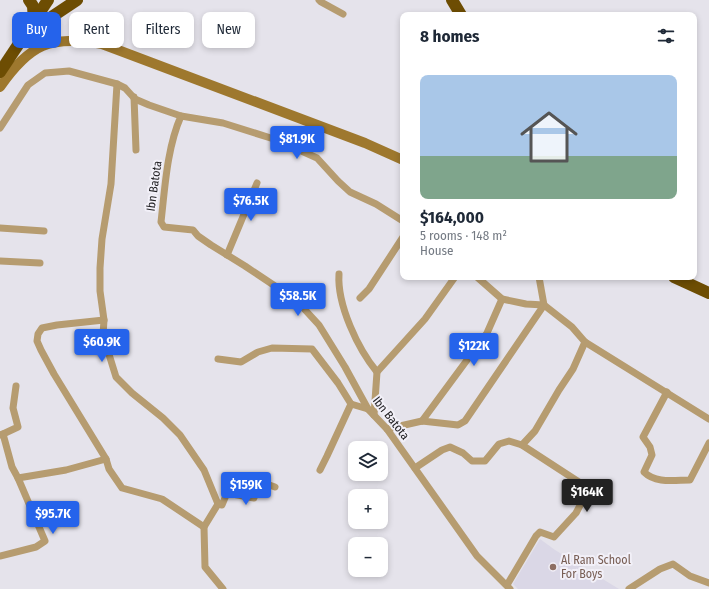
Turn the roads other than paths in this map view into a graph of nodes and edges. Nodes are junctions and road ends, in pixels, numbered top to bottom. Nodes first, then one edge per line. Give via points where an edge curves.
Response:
1 (29, 0) edge
2 (47, 0) edge
3 (66, 0) edge
4 (77, 0) edge
5 (319, 0) edge
6 (447, 0) edge
7 (452, 0) edge
8 (33, 12) edge
9 (40, 12) edge
10 (59, 12) edge
11 (453, 12) edge
12 (459, 12) edge
13 (343, 14) dead end
14 (16, 48) edge
15 (0, 72) edge
16 (117, 84) junction
17 (0, 87) edge
18 (134, 97) junction
19 (181, 116) junction
20 (0, 128) edge
21 (136, 150) dead end
22 (400, 157) edge
23 (257, 183) dead end
24 (400, 219) edge
25 (0, 228) edge
26 (44, 230) dead end
27 (400, 242) edge
28 (227, 255) junction
29 (0, 262) edge
30 (40, 263) dead end
31 (339, 274) dead end
32 (453, 280) edge
33 (480, 280) edge
34 (539, 280) edge
35 (681, 280) edge
36 (709, 293) edge
37 (360, 298) dead end
38 (502, 299) junction
39 (544, 305) junction
40 (104, 320) junction
41 (585, 342) junction
42 (218, 359) dead end
43 (376, 372) junction
44 (16, 386) dead end
45 (667, 392) junction
46 (351, 404) junction
47 (368, 409) junction
48 (374, 415) junction
49 (709, 419) edge
50 (422, 421) junction
51 (387, 429) junction
52 (2, 434) edge
53 (709, 443) edge
54 (522, 445) junction
55 (106, 459) junction
56 (415, 468) junction
57 (320, 470) dead end
58 (18, 478) junction
59 (275, 487) dead end
60 (218, 504) junction
61 (204, 527) junction
62 (0, 556) edge
63 (709, 583) edge
64 (509, 587) edge
65 (224, 589) edge
66 (629, 589) edge

1 - 8 highway
2 - 3 highway
2 - 9 highway
4 - 10 highway
5 - 13 street
6 - 11 highway
7 - 12 highway
14 - 15 highway
16 - 18 street
16 - 20 street via 68,71 45,73 28,85
16 - 40 street via 111,184 100,268
17 - 22 street via 25,56 42,46 60,40 95,43
18 - 19 street
18 - 21 street
19 - 24 street via 223,123 277,140 317,158 350,192
19 - 28 street, Ibn Batota via 170,154 161,222 164,227 193,230 211,246
23 - 28 street
25 - 26 street
27 - 37 street via 369,289
28 - 47 street, Ibn Batota via 296,300 319,325
29 - 30 street
31 - 43 street via 338,283 345,311 368,362
32 - 43 street via 425,319
33 - 38 street
34 - 39 street
35 - 36 highway
38 - 39 street
38 - 50 street via 487,333
39 - 41 street via 572,327
39 - 50 street via 465,421 458,424
40 - 55 street via 42,328 37,341
40 - 60 street via 103,335 116,377 180,435 204,470
41 - 45 street
41 - 54 street via 574,369
42 - 46 street via 241,362 258,352 272,348 312,349
43 - 48 street
44 - 52 street via 13,408 18,427
45 - 49 street
45 - 53 street via 643,437 652,454 644,472 663,480 690,480
46 - 47 street
46 - 57 street
47 - 48 street, Ibn Batota
48 - 51 street, Ibn Batota
50 - 51 street
51 - 56 street, Ibn Batota
52 - 58 street
54 - 56 street via 509,441 499,444 485,461 472,461 450,447
54 - 64 street via 584,486 585,496 576,514 554,537 540,532 536,536
55 - 58 street via 66,470
55 - 61 street via 109,469 122,488 162,499
56 - 64 street, Ibn Batota via 477,556
58 - 62 street via 45,541 36,547
59 - 60 street via 258,481 254,498 227,493 222,505
60 - 61 street
61 - 65 street via 205,567
63 - 66 street via 690,576 673,564 660,569

